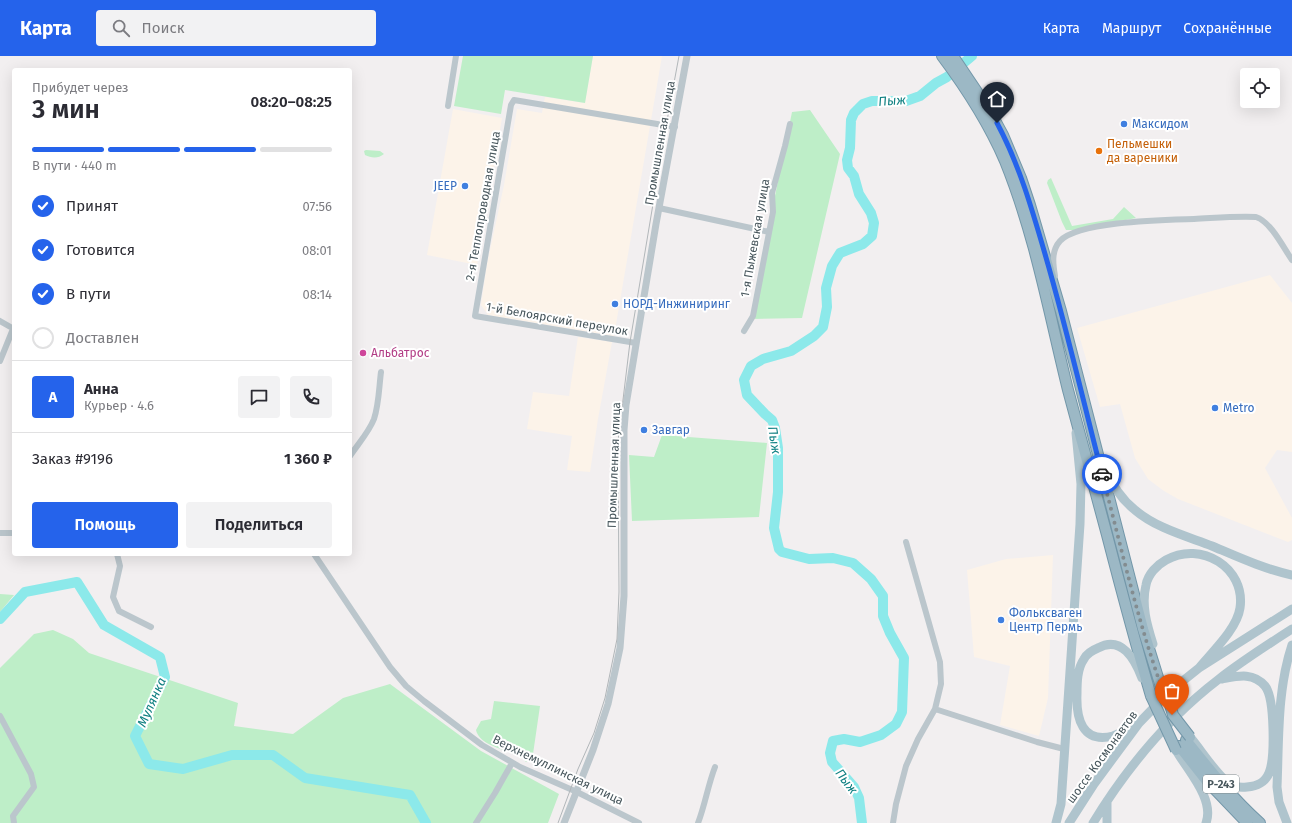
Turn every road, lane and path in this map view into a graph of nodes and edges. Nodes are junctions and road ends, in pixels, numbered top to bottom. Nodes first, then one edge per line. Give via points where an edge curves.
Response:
1 (456, 56) edge
2 (687, 56) edge
3 (946, 57) edge
4 (969, 86) junction
5 (448, 106) dead end
6 (790, 124) dead end
7 (675, 127) junction
8 (659, 208) junction
9 (769, 232) junction
10 (1292, 260) edge
11 (1061, 311) junction
12 (475, 316) joint
13 (0, 321) edge
14 (12, 328) edge
15 (744, 331) dead end
16 (12, 334) edge
17 (636, 343) junction
18 (0, 361) edge
19 (381, 372) dead end
20 (1068, 389) junction
21 (1088, 420) junction
22 (352, 453) edge
23 (0, 533) edge
24 (12, 533) edge
25 (906, 542) dead end
26 (118, 556) edge
27 (315, 556) edge
28 (1292, 575) edge
29 (1292, 609) edge
30 (151, 627) dead end
31 (1292, 629) edge
32 (1292, 645) edge
33 (1199, 668) junction
34 (1219, 679) junction
35 (1163, 685) junction
36 (1150, 697) junction
37 (935, 709) junction
38 (0, 716) edge
39 (1139, 723) junction
40 (1183, 743) junction
41 (1064, 749) junction
42 (512, 763) junction
43 (715, 767) dead end
44 (577, 792) junction
45 (1107, 800) junction
46 (14, 823) edge
47 (476, 823) edge
48 (564, 823) edge
49 (639, 823) edge
50 (698, 823) edge
51 (894, 823) edge
52 (1056, 823) edge
53 (1069, 823) edge
54 (1093, 823) edge
55 (1106, 823) edge
56 (1206, 823) edge
57 (1247, 823) edge
58 (1260, 823) edge
59 (1287, 823) edge

1 - 5 street
2 - 7 street, Промышленная улица
3 - 4 highway
4 - 11 highway via 990,111 1013,156 1035,220
4 - 20 highway via 1004,160 1027,223
6 - 9 street, 1-я Пыжевская улица via 772,192 773,212
7 - 8 street, Промышленная улица
7 - 12 street, 2-я Теплопроводная улица via 514,100 511,105
8 - 9 street
8 - 17 street, Промышленная улица
9 - 15 street, 1-я Пыжевская улица via 752,316
10 - 11 street via 1268,225 1260,218 1248,216 1142,221 1080,230 1067,235 1054,254 1053,264
11 - 21 highway
12 - 17 street, 1-й Белоярский переулок
13 - 14 street
16 - 18 street
17 - 44 street, Промышленная улица via 624,430 624,596 620,648 608,704
19 - 22 street via 376,413
20 - 36 highway
20 - 41 main road via 1077,438 1081,484
21 - 28 main road via 1110,480 1135,511 1176,532 1267,568
21 - 35 highway via 1143,630
23 - 24 street
25 - 37 street via 940,662 942,684
26 - 30 street via 120,566 113,597 119,611
27 - 42 street, Верхнемуллинская улица via 390,667 406,686 482,745
29 - 33 main road, шоссе Космонавтов
31 - 34 main road
32 - 59 main road via 1282,684 1277,787 1279,802
33 - 35 main road via 1236,621 1240,609 1240,596 1230,573 1212,557 1185,552 1159,564 1146,583 1145,617
33 - 39 main road, шоссе Космонавтов via 1169,692
34 - 40 main road via 1248,676 1255,678 1265,687 1271,706 1273,734 1269,774 1263,782 1254,786 1236,786
34 - 45 main road via 1145,749
35 - 40 highway, Р-243, bridge
36 - 39 main road via 1137,666 1122,647 1102,646 1084,658 1078,678 1077,704 1078,718 1082,726 1097,737 1104,737 1114,736
36 - 40 highway, bridge via 1164,722
37 - 41 street
37 - 51 street via 906,766
38 - 46 street via 31,774 34,787 13,816
39 - 53 main road, шоссе Космонавтов
40 - 56 main road via 1206,800
40 - 57 highway, Р-243 via 1205,780
40 - 58 highway, Р-243
41 - 52 main road via 1061,804
42 - 44 street, Верхнемуллинская улица
42 - 47 street
43 - 50 street
44 - 48 street, Промышленная улица
44 - 49 street, Верхнемуллинская улица
45 - 54 main road
45 - 55 main road

